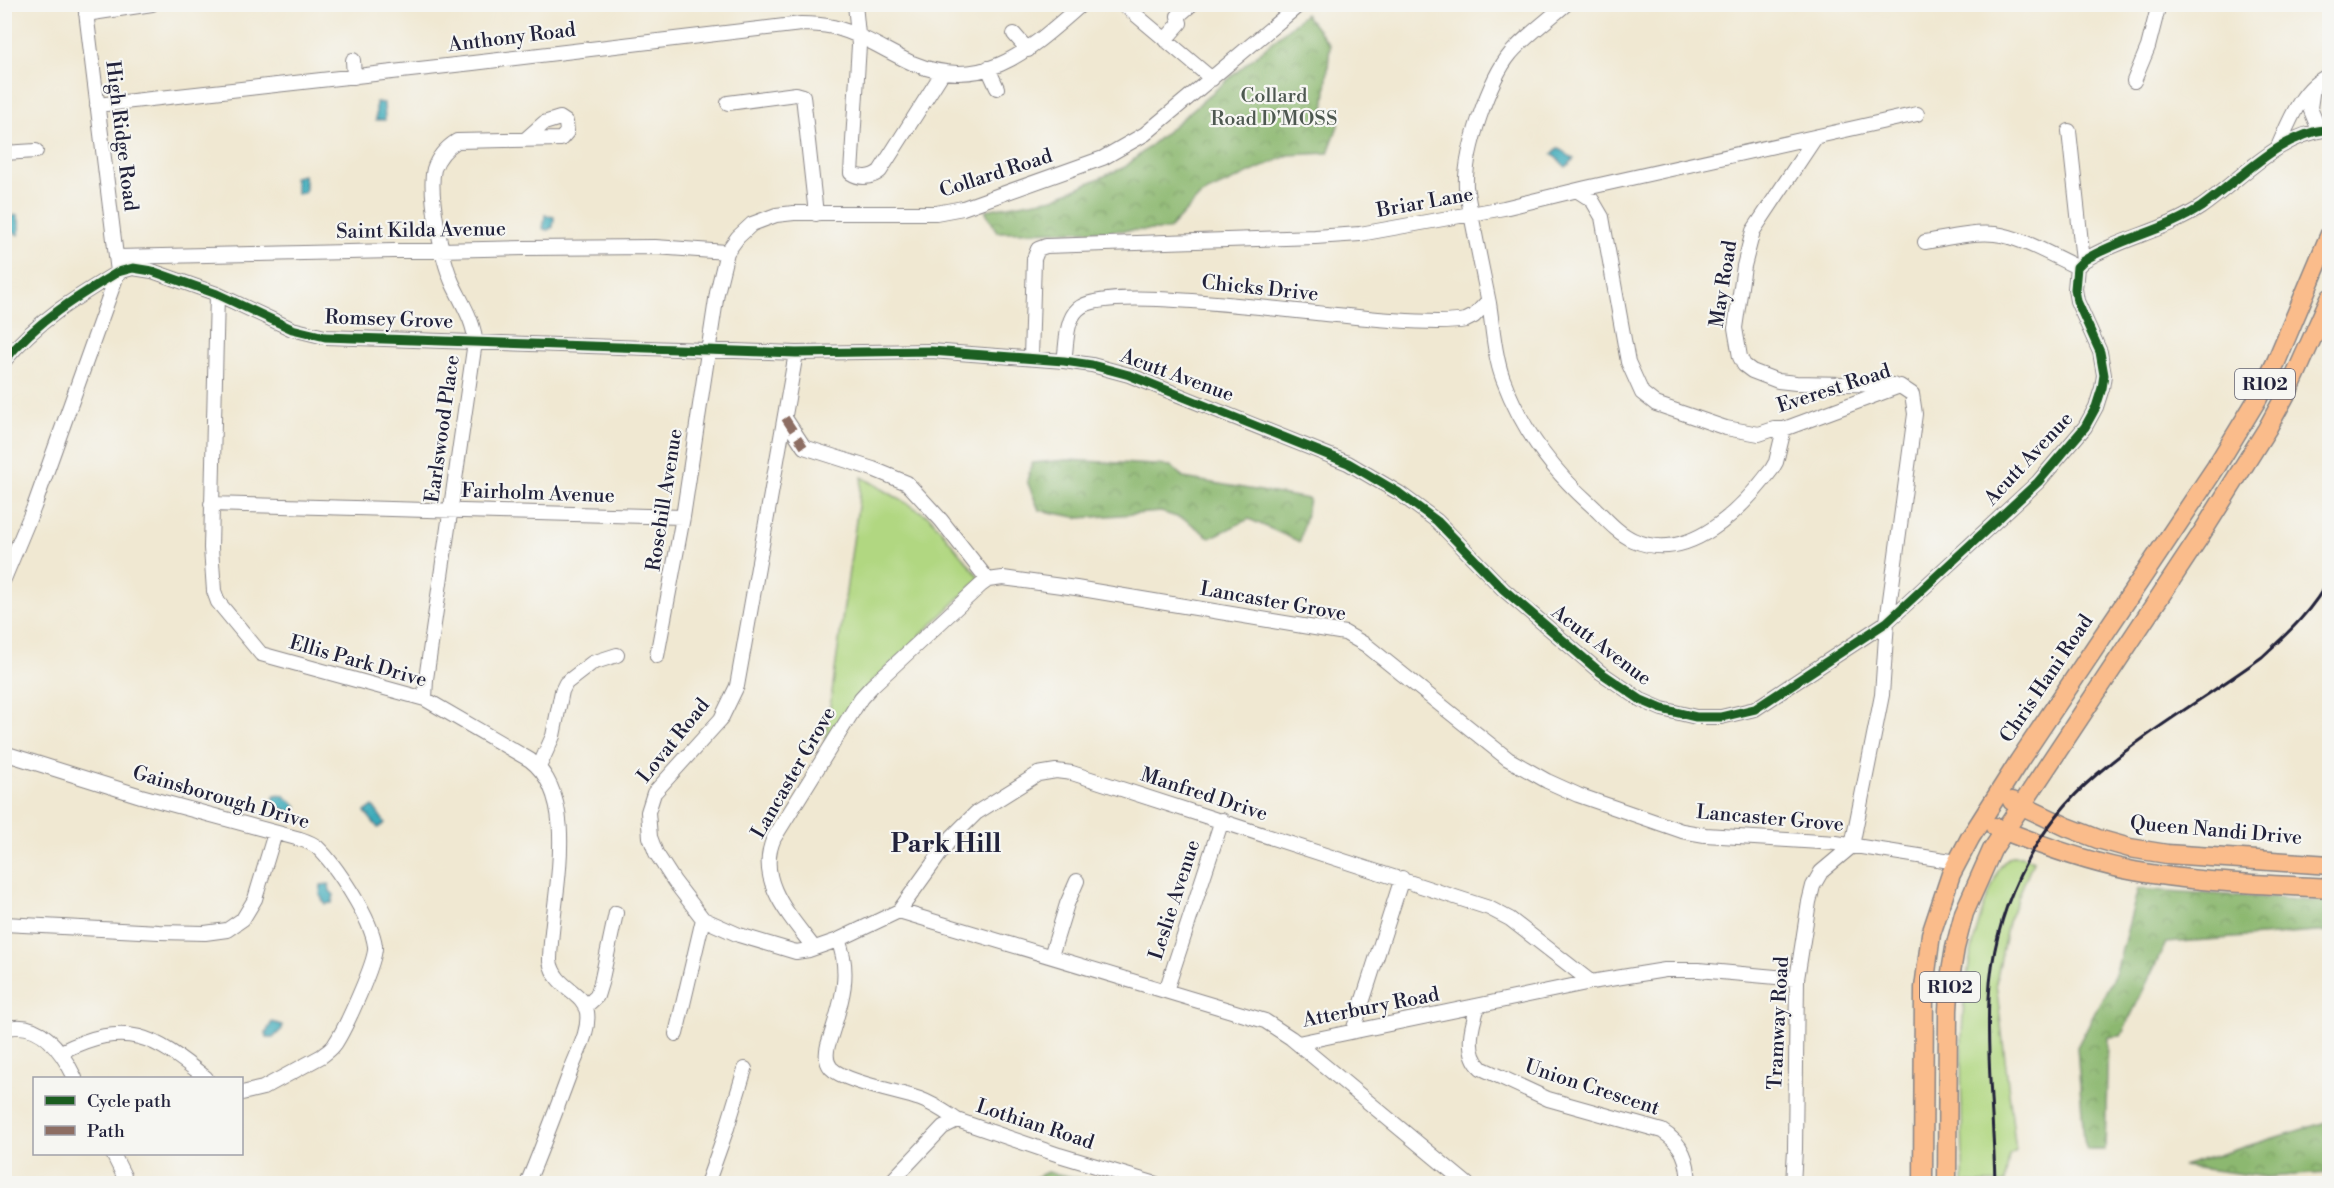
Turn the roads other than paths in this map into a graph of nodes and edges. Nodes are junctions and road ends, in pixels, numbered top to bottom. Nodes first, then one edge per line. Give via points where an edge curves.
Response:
1 (152, 4) edge
2 (855, 4) edge
3 (1082, 4) edge
4 (1123, 4) edge
5 (1192, 4) edge
6 (1299, 4) edge
7 (1566, 4) edge
8 (2159, 4) edge
9 (85, 9) edge
10 (1014, 34) dead end
11 (859, 37) junction
12 (1165, 40) junction
13 (1028, 50) junction
14 (353, 60) dead end
15 (988, 68) junction
16 (943, 72) junction
17 (354, 76) junction
18 (2329, 77) edge
19 (1212, 79) junction
20 (2134, 81) dead end
21 (2313, 86) junction
22 (997, 88) dead end
23 (728, 103) dead end
24 (97, 105) junction
25 (1917, 114) dead end
26 (2326, 127) edge
27 (2069, 130) dead end
28 (1815, 138) junction
29 (526, 139) dead end
30 (2278, 147) junction
31 (36, 151) dead end
32 (4, 153) edge
33 (1578, 191) junction
34 (816, 214) junction
35 (1471, 214) junction
36 (2330, 234) edge
37 (1925, 242) dead end
38 (440, 249) junction
39 (727, 252) junction
40 (181, 254) junction
41 (117, 257) junction
42 (2080, 264) junction
43 (118, 272) junction
44 (172, 278) junction
45 (217, 294) junction
46 (2330, 298) edge
47 (1488, 301) junction
48 (475, 342) junction
49 (709, 349) junction
50 (796, 353) junction
51 (1031, 357) junction
52 (4, 361) edge
53 (1064, 361) junction
54 (1900, 386) junction
55 (785, 418) junction
56 (1785, 429) junction
57 (212, 504) junction
58 (450, 511) junction
59 (683, 517) junction
60 (5, 577) edge
61 (988, 580) junction
62 (1887, 621) junction
63 (617, 654) dead end
64 (657, 656) dead end
65 (425, 699) junction
66 (4, 753) edge
67 (539, 767) junction
68 (1999, 796) junction
69 (2021, 806) junction
70 (1221, 820) junction
71 (1983, 821) junction
72 (2005, 831) junction
73 (275, 833) junction
74 (1852, 846) junction
75 (1957, 862) junction
76 (2330, 865) edge
77 (1402, 878) junction
78 (1077, 881) dead end
79 (2330, 888) edge
80 (899, 911) junction
81 (616, 913) dead end
82 (703, 919) junction
83 (4, 924) edge
84 (838, 940) junction
85 (814, 948) junction
86 (1051, 957) junction
87 (1797, 979) junction
88 (1591, 982) junction
89 (1166, 991) junction
90 (1478, 1006) junction
91 (585, 1007) junction
92 (4, 1029) edge
93 (1353, 1031) junction
94 (676, 1034) dead end
95 (1298, 1043) junction
96 (61, 1052) junction
97 (745, 1069) dead end
98 (74, 1077) edge
99 (205, 1077) edge
100 (243, 1094) edge
101 (1924, 1110) junction
102 (957, 1120) junction
103 (1947, 1132) junction
104 (114, 1155) edge
105 (128, 1184) edge
106 (527, 1184) edge
107 (707, 1184) edge
108 (889, 1184) edge
109 (1156, 1184) edge
110 (1467, 1184) edge
111 (1689, 1184) edge
112 (1792, 1184) edge
113 (1923, 1184) edge
114 (1947, 1184) edge

1 - 9 street
2 - 11 street
3 - 13 street, Anthony Road
4 - 12 street
5 - 12 street via 1178,16 1180,23
6 - 19 street, Collard Road
7 - 35 street via 1511,53 1495,79 1466,166
8 - 20 street
9 - 24 street, High Ridge Road
10 - 13 street
11 - 16 street, Anthony Road
11 - 16 street via 850,169 854,175 872,176 880,171
11 - 17 street, Anthony Road via 833,27 801,24 636,36
12 - 19 street
13 - 15 street, Anthony Road
14 - 17 street
15 - 16 street, Anthony Road
15 - 22 street
17 - 24 street, Anthony Road
18 - 21 street
19 - 34 street, Collard Road via 1123,148 993,198 936,213
21 - 26 street via 2310,108
21 - 30 street via 2291,118
23 - 34 street via 803,96
24 - 41 street, High Ridge Road
25 - 28 street, Briar Lane
26 - 30 street
27 - 42 street, Acutt Avenue
28 - 33 street, Briar Lane
28 - 54 street, May Road via 1753,231 1735,328 1740,357 1752,371 1778,381
29 - 38 street, Earlswood Place via 456,141 443,152 433,184
30 - 42 street via 2200,207
31 - 32 street
33 - 35 street, Briar Lane
33 - 56 street, Everest Road via 1592,200 1604,223 1628,362 1642,393 1656,404 1726,428 1759,434
34 - 39 street, Collard Road via 763,218 745,230
35 - 47 street
35 - 51 street, Briar Lane via 1332,237 1046,246 1038,249 1034,259
36 - 68 main road, Chris Hani Road / R102 via 2258,398
37 - 42 street via 1995,234
38 - 39 street, Saint Kilda Avenue via 656,248
38 - 40 street, Saint Kilda Avenue
38 - 48 street, Earlswood Place
39 - 49 street, Collard Road
40 - 41 street, Saint Kilda Avenue
40 - 44 street
41 - 43 street, High Ridge Road
42 - 62 street, Acutt Avenue via 2075,278 2077,300 2103,363 2102,388 2085,428 2038,482
43 - 44 street, Romsey Grove via 140,268
43 - 52 street, Romsey Grove via 43,321
43 - 60 street via 38,497
44 - 45 street, Romsey Grove
45 - 48 street, Romsey Grove via 292,329 325,337
45 - 57 street, Ellis Park Drive
46 - 69 main road, R102 via 2267,429
47 - 53 street, Chicks Drive via 1466,320 1400,321 1160,299 1098,300 1083,305 1072,316
47 - 56 street via 1498,364 1521,418 1567,483 1631,539 1669,545 1705,534 1728,517 1772,469
48 - 49 street, Romsey Grove
48 - 58 street, Earlswood Place
49 - 50 street, Acutt Avenue
49 - 59 street, Rosehill Avenue
50 - 51 street, Acutt Avenue via 931,351
50 - 55 street, Lovat Road
51 - 53 street, Acutt Avenue
53 - 62 street, Acutt Avenue via 1129,375 1348,463 1437,520 1503,590 1572,650 1641,700 1662,709 1696,717 1721,717 1755,709
54 - 56 street, Everest Road
54 - 62 street, Everest Road via 1912,394 1915,414
55 - 61 street via 804,447 907,483
55 - 82 street, Lovat Road via 737,686 720,719 654,793 648,812 656,853
57 - 58 street, Fairholm Avenue
57 - 65 street, Ellis Park Drive via 214,591 218,602 261,654
58 - 59 street, Fairholm Avenue
58 - 65 street, Earlswood Place
59 - 64 street, Rosehill Avenue
61 - 74 street, Lancaster Grove via 1003,578 1076,588 1345,633 1508,759 1578,795 1692,833
61 - 85 street, Lancaster Grove via 861,698 774,838 768,864 773,888
62 - 74 street, Everest Road via 1882,695
63 - 67 street via 592,663 566,683 553,736
65 - 67 street, Ellis Park Drive
66 - 73 street, Gainsborough Drive
67 - 91 street via 553,791 559,831 560,865 550,948 552,971
68 - 69 main road, Queen Nandi Drive
68 - 71 main road, Chris Hani Road / R102
69 - 72 main road, R102
69 - 76 main road, Queen Nandi Drive via 2098,839 2130,848
70 - 77 street, Manfred Drive
70 - 80 street, Manfred Drive via 1072,773 1046,771 1005,793 966,821
70 - 89 street, Leslie Avenue
71 - 72 main road
71 - 75 main road, Chris Hani Road / R102
72 - 79 main road via 2133,871
72 - 103 main road, R102 via 1974,886 1955,948 1948,1010
73 - 83 street via 255,899 243,919 227,930 159,932
73 - 100 street, Gainsborough Drive via 317,847 363,913 375,951 363,985 330,1050 263,1088
74 - 75 street, Lancaster Grove
74 - 87 street, Tramway Road via 1821,872 1814,886
75 - 101 main road, Chris Hani Road / R102 via 1929,947 1923,1018
77 - 88 street, Manfred Drive via 1502,914
77 - 93 street
78 - 86 street
80 - 84 street
80 - 86 street, Atterbury Road
81 - 91 street via 597,996
82 - 85 street, Lovat Road via 739,935 796,952
82 - 94 street
84 - 85 street
84 - 102 street via 846,982 828,1045 828,1064 856,1080 935,1105
86 - 89 street, Atterbury Road
87 - 88 street, Atterbury Road via 1682,969
87 - 112 street, Tramway Road
88 - 90 street, Atterbury Road
89 - 95 street, Atterbury Road via 1265,1021
90 - 93 street, Atterbury Road
90 - 111 street, Union Crescent via 1471,1046 1473,1059 1481,1068 1548,1099 1662,1131 1683,1152
91 - 106 street via 587,1020 582,1040
92 - 96 street via 31,1029 53,1042
93 - 95 street, Atterbury Road
95 - 110 street
96 - 98 street
96 - 99 street via 114,1034 140,1036 165,1047
97 - 107 street
101 - 103 main road via 1934,1112
101 - 113 main road, Chris Hani Road / R102
102 - 108 street, Lothian Road via 943,1127
102 - 109 street, Lothian Road
103 - 114 main road, R102
104 - 105 street

